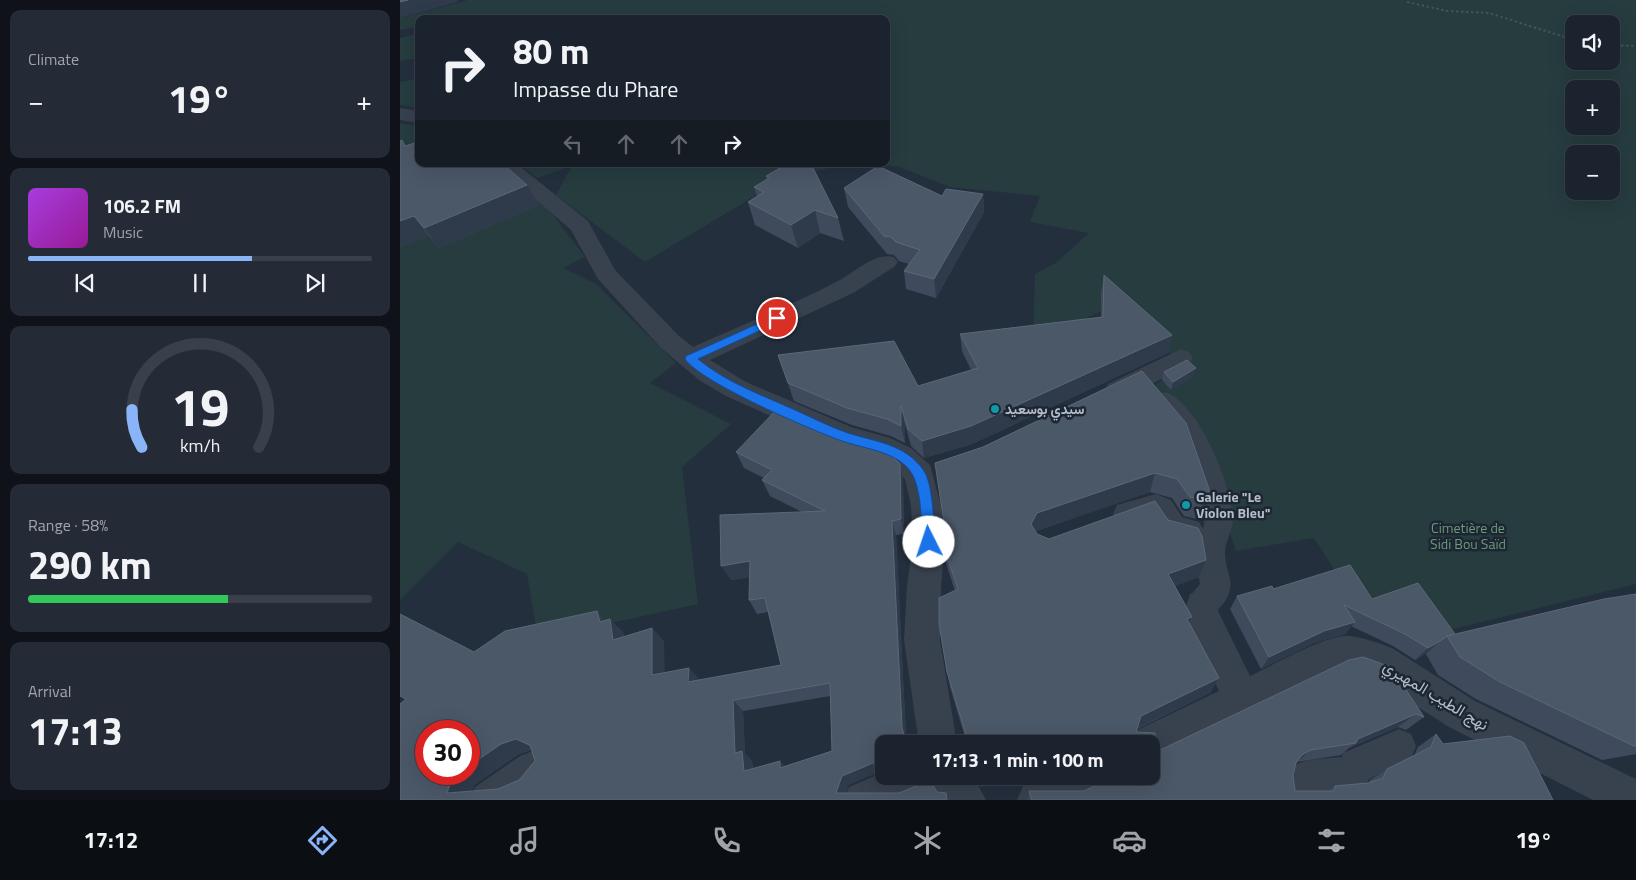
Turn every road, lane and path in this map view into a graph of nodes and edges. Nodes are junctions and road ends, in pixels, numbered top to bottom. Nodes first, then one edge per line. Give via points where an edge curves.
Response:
1 (1407, 2) dead end
2 (1565, 38) edge
3 (1620, 45) edge
4 (1636, 46) edge
5 (400, 114) edge
6 (415, 116) edge
7 (509, 167) edge
8 (886, 262) dead end
9 (1181, 358) dead end
10 (690, 359) junction
11 (1144, 378) junction
12 (1100, 399) edge
13 (947, 466) edge
14 (920, 474) junction
15 (1104, 522) edge
16 (1212, 536) junction
17 (1202, 605) joint
18 (1242, 700) junction
19 (937, 735) edge
20 (1160, 740) edge
21 (1399, 746) dead end
22 (533, 769) edge
23 (896, 785) edge
24 (955, 785) edge
25 (1068, 785) edge
26 (488, 800) edge
27 (862, 800) edge
28 (966, 800) edge
29 (1037, 800) edge
30 (1302, 800) edge
31 (1635, 800) edge

1 - 2 path via 1447,11 1489,13
3 - 4 path
5 - 6 street
7 - 10 street via 580,226 606,274 654,327
8 - 10 street via 847,286
9 - 11 street
10 - 14 street via 736,389 845,437 880,446 901,456
11 - 12 street
11 - 16 street via 1194,437 1218,508 1217,528
13 - 14 street
14 - 19 street via 929,542 922,640
15 - 16 street via 1156,506 1174,529
16 - 17 street via 1210,552 1216,584 1214,594
17 - 18 street via 1201,612
18 - 20 street, نهج الطيب المهيري
18 - 31 street, نهج الطيب المهيري via 1331,656 1349,653 1366,656 1396,670 1462,714
21 - 30 street via 1356,766 1352,774 1306,778 1300,782
22 - 26 street
23 - 27 street
24 - 28 street
25 - 29 street

